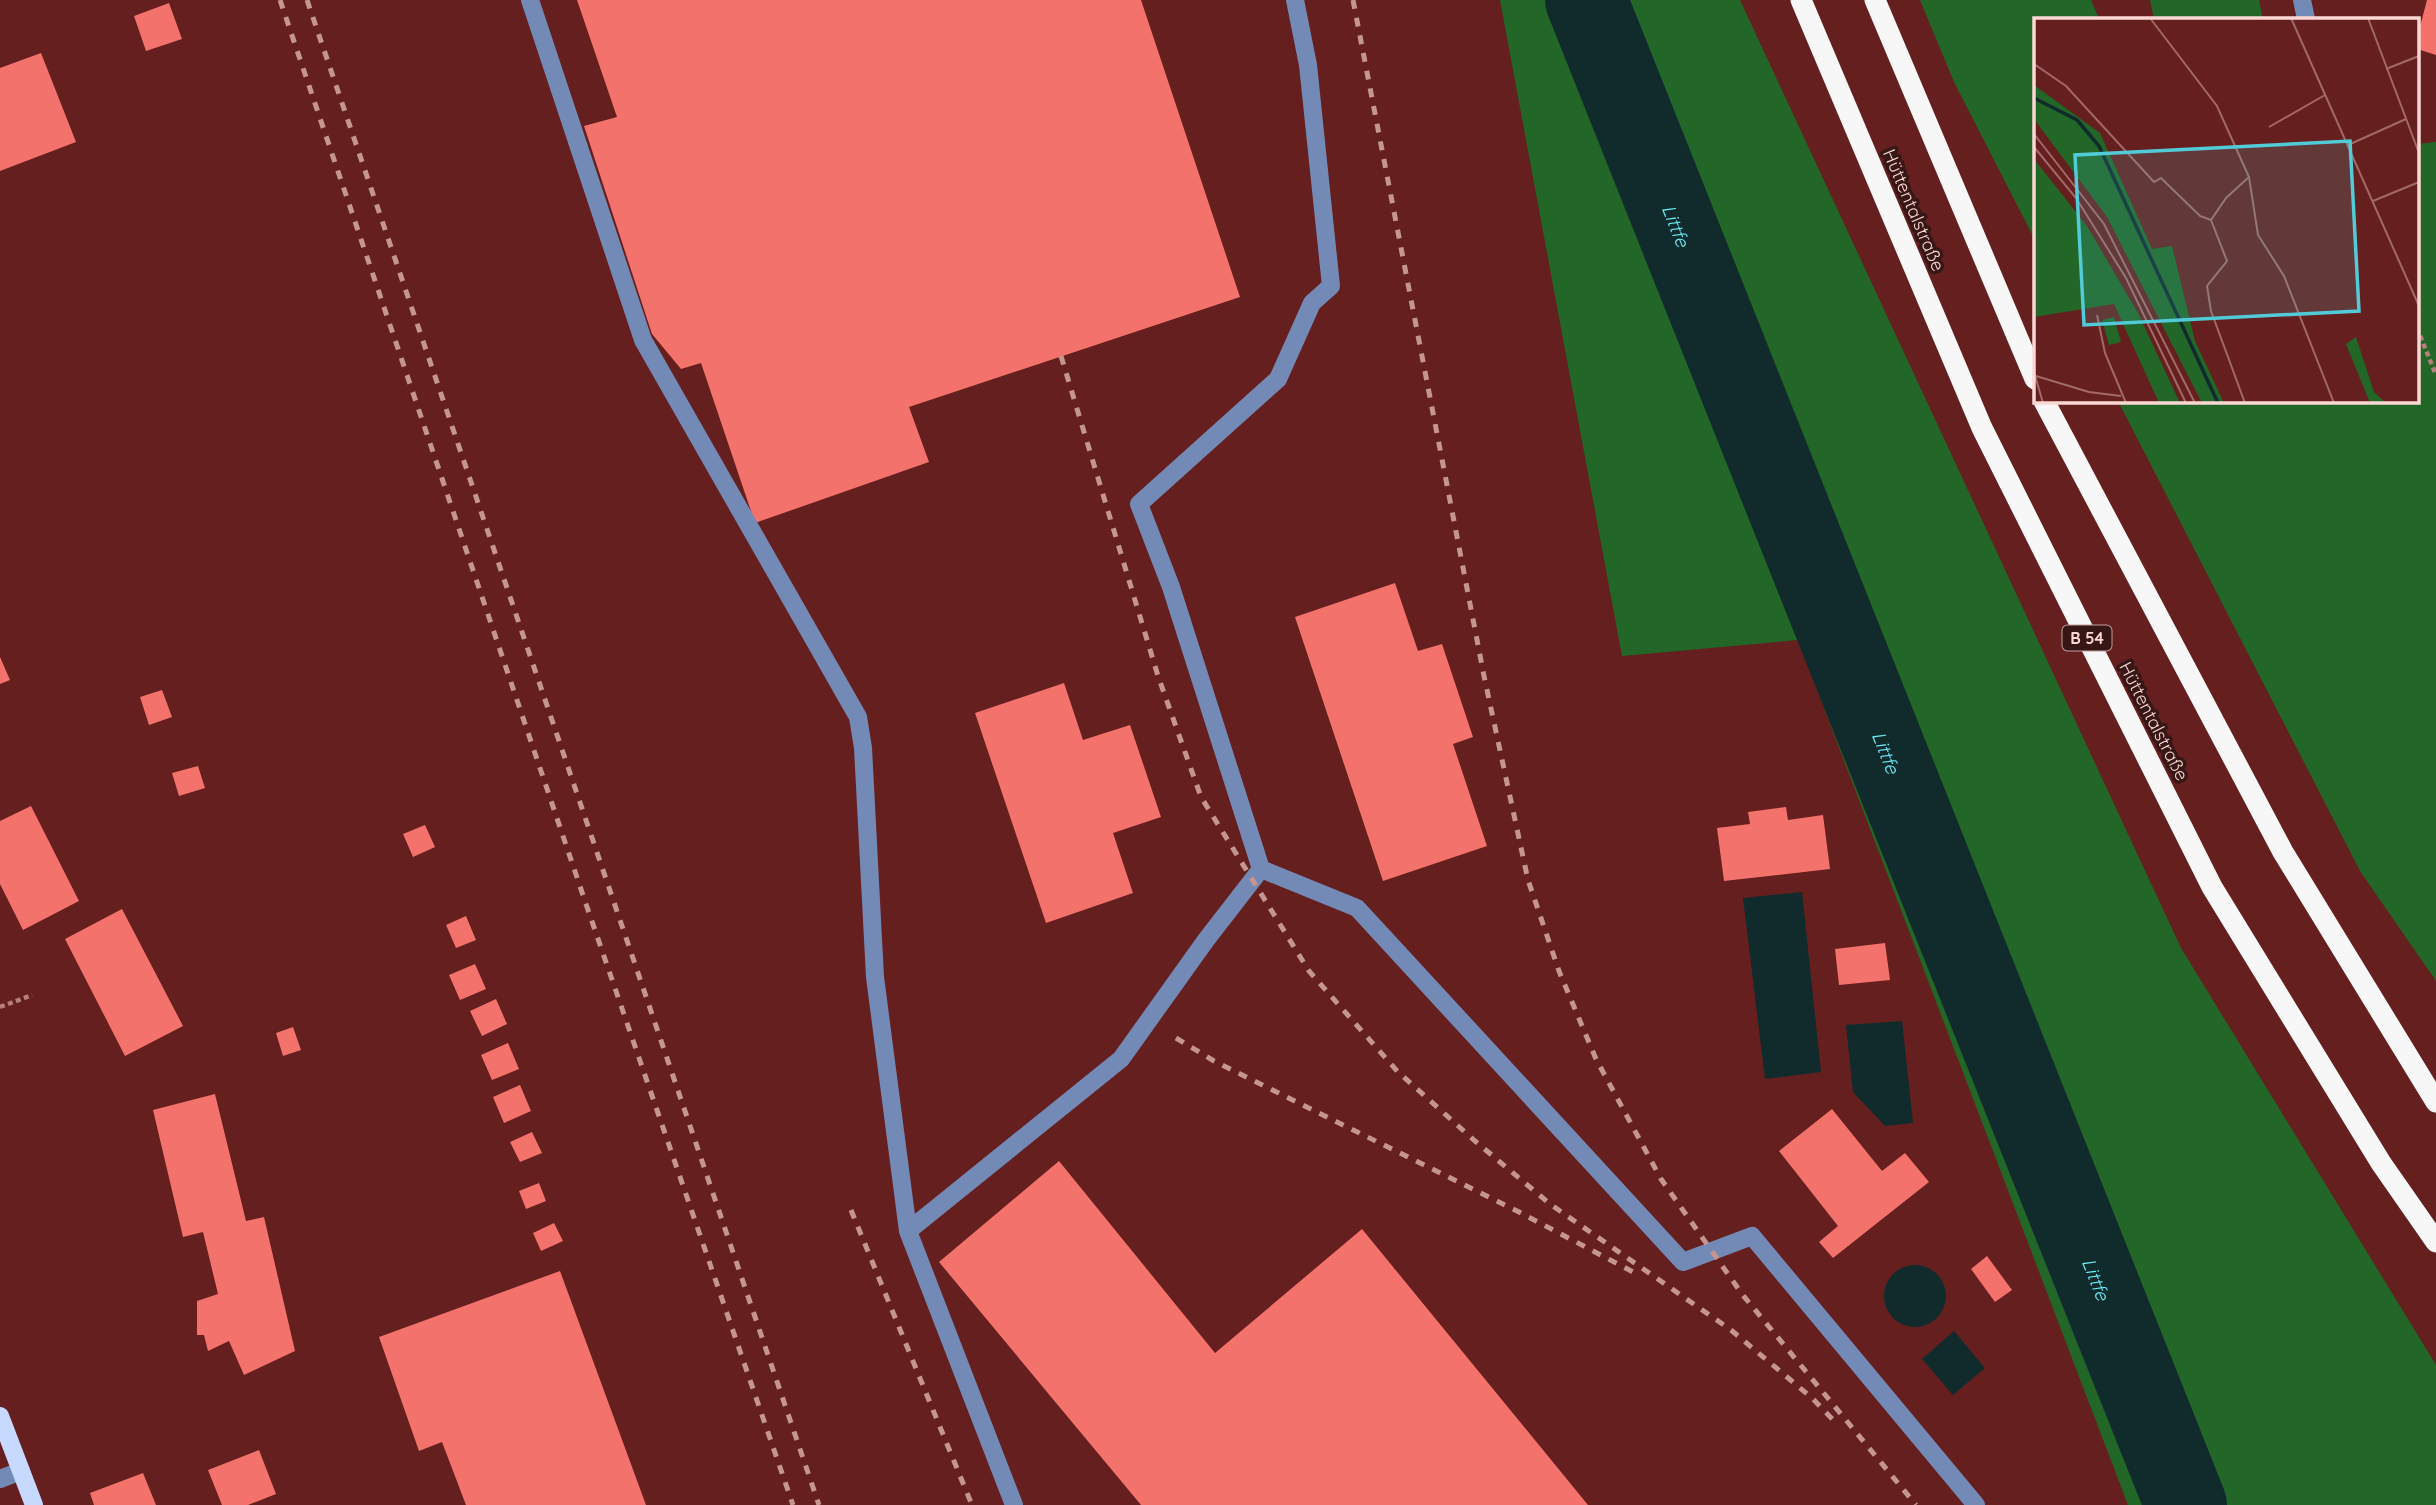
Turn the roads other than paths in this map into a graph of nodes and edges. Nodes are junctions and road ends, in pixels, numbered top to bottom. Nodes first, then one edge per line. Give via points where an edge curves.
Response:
1 (530, 0) edge
2 (1295, 0) edge
3 (1801, 0) edge
4 (1875, 0) edge
5 (2302, 0) edge
6 (2305, 18) edge
7 (2034, 377) edge
8 (2045, 402) edge
9 (1261, 869) junction
10 (2436, 1102) edge
11 (908, 1231) junction
12 (2436, 1242) edge
13 (0, 1416) edge
14 (21, 1471) junction
15 (0, 1479) edge
16 (34, 1505) edge
17 (1014, 1505) edge
18 (1976, 1505) edge

1 - 11 street via 643,340 858,717 875,977
2 - 9 street via 1308,65 1331,286 1312,303 1278,379 1139,504 1171,587
3 - 12 highway, Hüttentalstraße / B 54 via 1982,428 2212,887 2381,1163
4 - 7 highway
5 - 6 street
8 - 10 highway via 2283,852
9 - 11 street via 1121,1059
9 - 18 street via 1357,908 1683,1262 1752,1236
11 - 17 street
13 - 14 main road
14 - 15 street
14 - 16 main road

